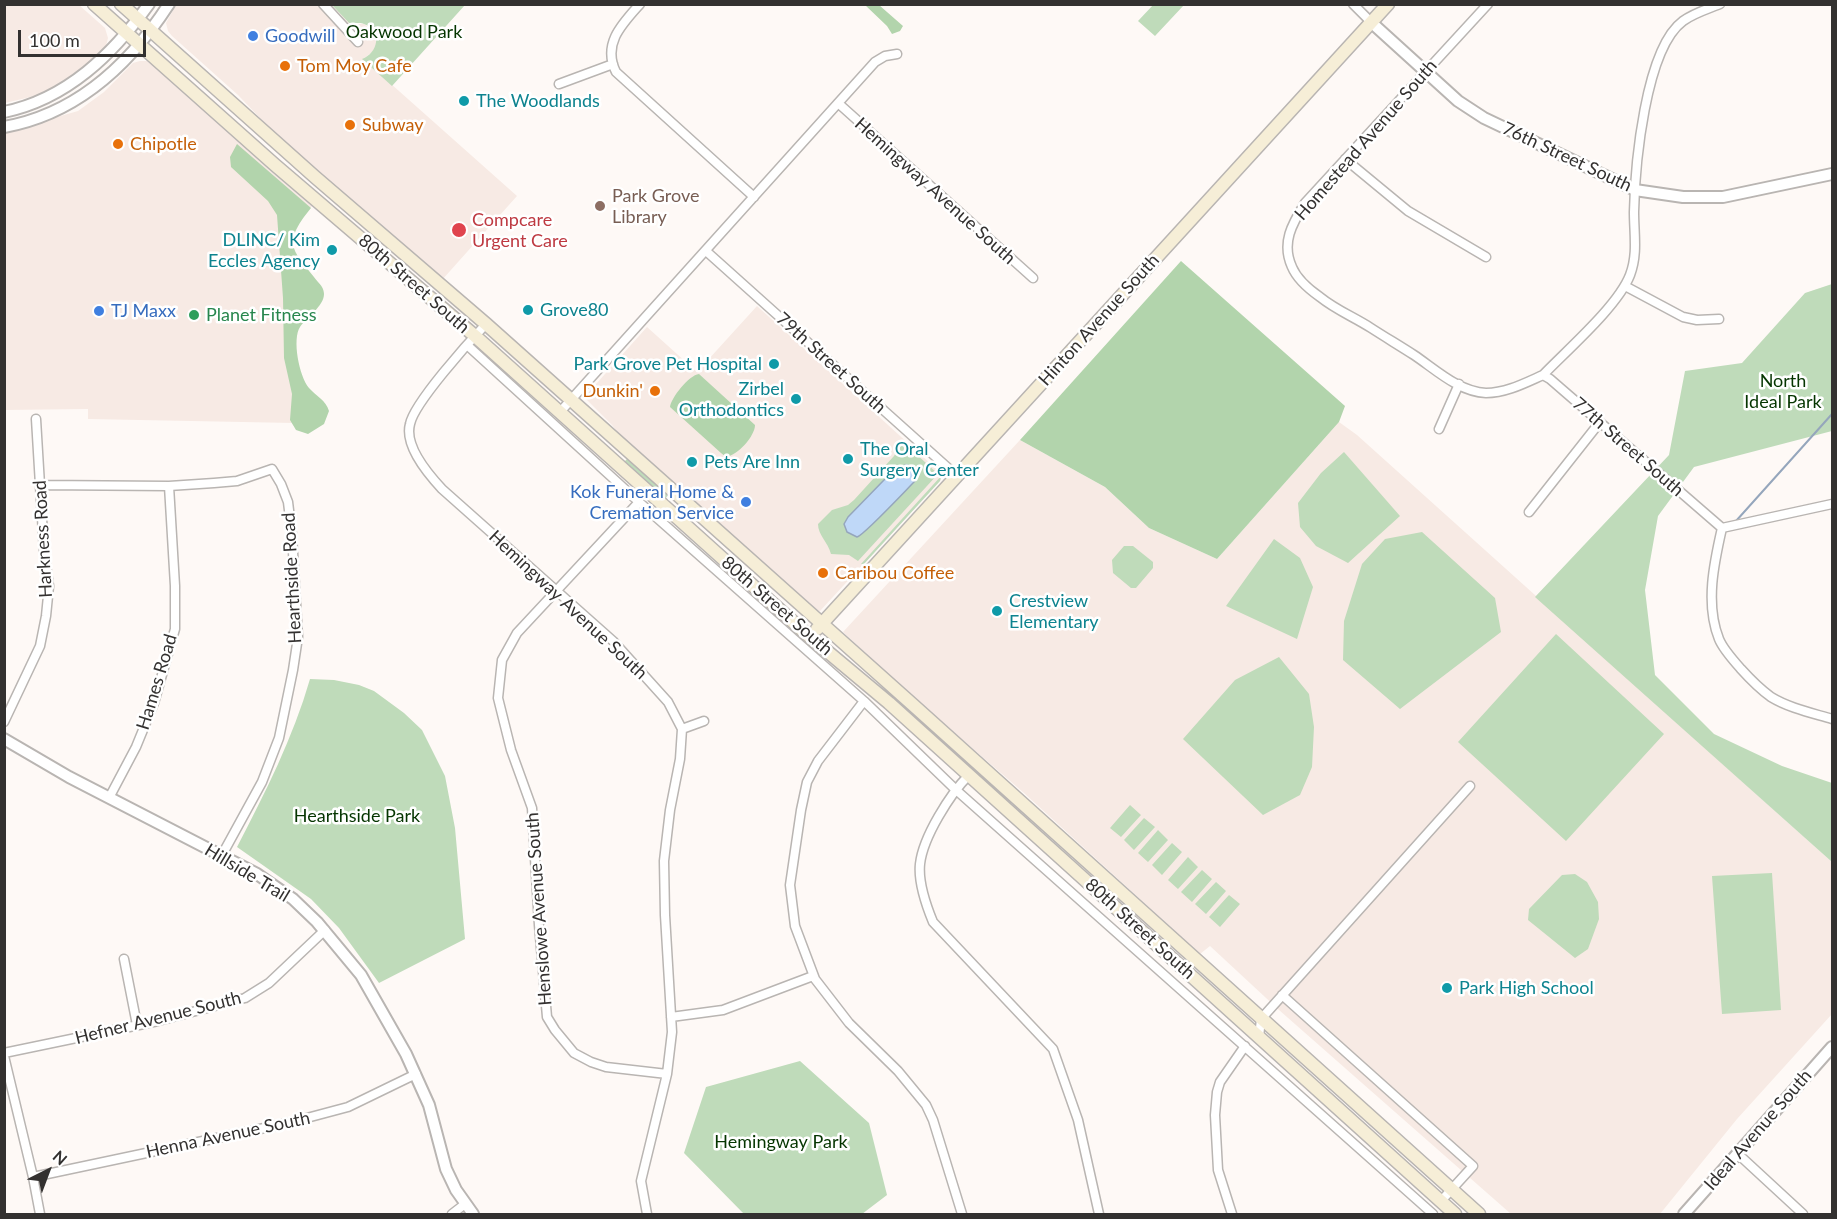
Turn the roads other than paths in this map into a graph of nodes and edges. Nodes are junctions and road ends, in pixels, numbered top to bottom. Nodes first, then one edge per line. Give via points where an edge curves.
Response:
1 (94, 4) edge
2 (121, 4) edge
3 (149, 4) edge
4 (169, 4) edge
5 (323, 4) edge
6 (640, 4) edge
7 (1353, 4) edge
8 (1388, 4) edge
9 (1488, 4) edge
10 (1720, 4) edge
11 (137, 19) junction
12 (1372, 23) junction
13 (150, 31) junction
14 (125, 32) junction
15 (358, 42) dead end
16 (139, 44) junction
17 (897, 54) dead end
18 (613, 64) junction
19 (1425, 72) junction
20 (559, 84) dead end
21 (838, 103) junction
22 (4, 112) edge
23 (4, 127) edge
24 (1345, 159) junction
25 (1833, 174) edge
26 (1635, 190) junction
27 (754, 197) junction
28 (706, 251) junction
29 (1486, 257) dead end
30 (1033, 278) dead end
31 (1625, 286) junction
32 (1719, 319) dead end
33 (486, 324) junction
34 (471, 340) junction
35 (1543, 375) junction
36 (1459, 384) junction
37 (571, 400) junction
38 (560, 412) junction
39 (36, 419) dead end
40 (1600, 422) junction
41 (1439, 429) dead end
42 (957, 476) junction
43 (40, 485) junction
44 (170, 486) junction
45 (639, 502) junction
46 (1833, 504) edge
47 (1529, 512) dead end
48 (1722, 528) junction
49 (557, 591) junction
50 (821, 624) junction
51 (810, 637) junction
52 (864, 701) junction
53 (1833, 719) edge
54 (704, 721) dead end
55 (4, 722) edge
56 (682, 729) junction
57 (4, 739) edge
58 (969, 775) junction
59 (1470, 786) dead end
60 (956, 789) junction
61 (110, 798) junction
62 (222, 855) junction
63 (325, 930) junction
64 (124, 959) dead end
65 (813, 976) junction
66 (1282, 995) junction
67 (671, 1017) junction
68 (1261, 1019) junction
69 (137, 1025) junction
70 (1259, 1036) junction
71 (1245, 1046) junction
72 (1833, 1047) edge
73 (4, 1055) edge
74 (416, 1074) junction
75 (667, 1074) junction
76 (1738, 1154) junction
77 (33, 1177) junction
78 (1452, 1190) junction
79 (1441, 1202) junction
80 (465, 1204) junction
81 (40, 1215) edge
82 (452, 1215) edge
83 (473, 1215) edge
84 (647, 1215) edge
85 (962, 1215) edge
86 (1099, 1215) edge
87 (1232, 1215) edge
88 (1433, 1215) edge
89 (1455, 1215) edge
90 (1479, 1215) edge
91 (1684, 1215) edge
92 (1803, 1215) edge

1 - 14 main road, 80th Street South
2 - 11 main road, 80th Street South
3 - 11 street
4 - 13 street
5 - 15 street
6 - 18 street via 615,34
7 - 12 street
8 - 12 main road, Hinton Avenue South
9 - 19 street, Homestead Avenue South
10 - 26 street via 1682,22 1660,53 1643,116
11 - 13 main road, 80th Street South
11 - 14 street
12 - 19 street, 76th Street South
12 - 42 main road, Hinton Avenue South
13 - 16 street
13 - 33 main road, 80th Street South
14 - 16 main road, 80th Street South
14 - 22 street via 95,66 66,88 31,105
16 - 23 street via 111,75 85,95 47,116
16 - 34 main road, 80th Street South
17 - 21 street, Hemingway Avenue South via 877,61
18 - 20 street
18 - 27 street via 622,80
19 - 24 street, Homestead Avenue South
19 - 26 street, 76th Street South via 1484,118
21 - 27 street, Hemingway Avenue South
21 - 30 street, Hemingway Avenue South
24 - 29 street via 1408,211
24 - 36 street, Homestead Avenue South via 1305,203 1292,224 1287,247 1293,270 1336,309
25 - 26 street, 76th Street South via 1723,197 1683,197
26 - 31 street via 1636,252
27 - 28 street, Hemingway Avenue South
28 - 37 street, Hemingway Avenue South
28 - 42 street, 79th Street South
31 - 32 street via 1683,317
31 - 35 street
33 - 34 street, Hemingway Avenue South
33 - 37 main road, 80th Street South
34 - 38 main road, 80th Street South
34 - 45 street, 80th Street South
34 - 49 street, Hemingway Avenue South via 418,407 409,425 411,442 425,472
35 - 36 street via 1510,389 1487,393
35 - 40 street, 77th Street South
36 - 41 street
37 - 38 street, Hemingway Avenue South
37 - 50 main road, 80th Street South
38 - 51 main road, 80th Street South
39 - 43 street, Harkness Road
40 - 47 street
40 - 48 street, 77th Street South
42 - 50 main road, Hinton Avenue South
43 - 44 street
43 - 55 street, Harkness Road via 49,586 46,616 40,646
44 - 61 street, Hames Road via 175,629 154,703
44 - 62 street, Hearthside Road via 237,482 272,470 288,502 298,637 294,670 279,738 262,782
45 - 49 street, Henslowe Avenue South
45 - 52 street, 80th Street South
46 - 48 street
48 - 53 street via 1714,562 1712,609 1719,640 1753,682 1772,697
49 - 56 street, Hemingway Avenue South via 651,681
49 - 75 street, Henslowe Avenue South via 510,644 502,660 498,698 532,808 547,1017 574,1053 591,1062
50 - 51 main road, Hinton Avenue South
50 - 68 main road, 80th Street South
51 - 58 main road, 80th Street South
52 - 60 street, 80th Street South
52 - 65 street via 818,760 807,782 801,810 790,885 795,926
54 - 56 street
56 - 67 street via 664,861
57 - 61 street, Hillside Trail
58 - 60 street
58 - 70 main road, 80th Street South
59 - 66 street
60 - 71 street, 80th Street South
60 - 86 street via 933,826 920,863 926,904 933,922 1053,1049 1078,1120
61 - 62 street, Hillside Trail
62 - 63 street, Hillside Trail via 293,899
63 - 69 street, Hefner Avenue South via 269,983 245,998
63 - 74 street, Hillside Trail via 361,975
64 - 69 street
65 - 67 street via 723,1010
65 - 85 street via 849,1023 898,1071 926,1106
66 - 68 street
66 - 78 street via 1473,1166
67 - 75 street
68 - 70 street
68 - 78 main road, 80th Street South
69 - 73 street, Hefner Avenue South
70 - 79 main road, 80th Street South
71 - 87 street via 1220,1082 1215,1115 1218,1170
71 - 88 street, 80th Street South
72 - 76 street, Ideal Avenue South
73 - 77 street
74 - 77 street, Henna Avenue South via 348,1107
74 - 80 street, Hillside Trail via 435,1122 446,1168
75 - 84 street via 641,1181
76 - 91 street, Ideal Avenue South
76 - 92 street
77 - 81 street
78 - 79 street
78 - 90 main road, 80th Street South
79 - 89 main road, 80th Street South
80 - 82 street
80 - 83 street, Hillside Trail

